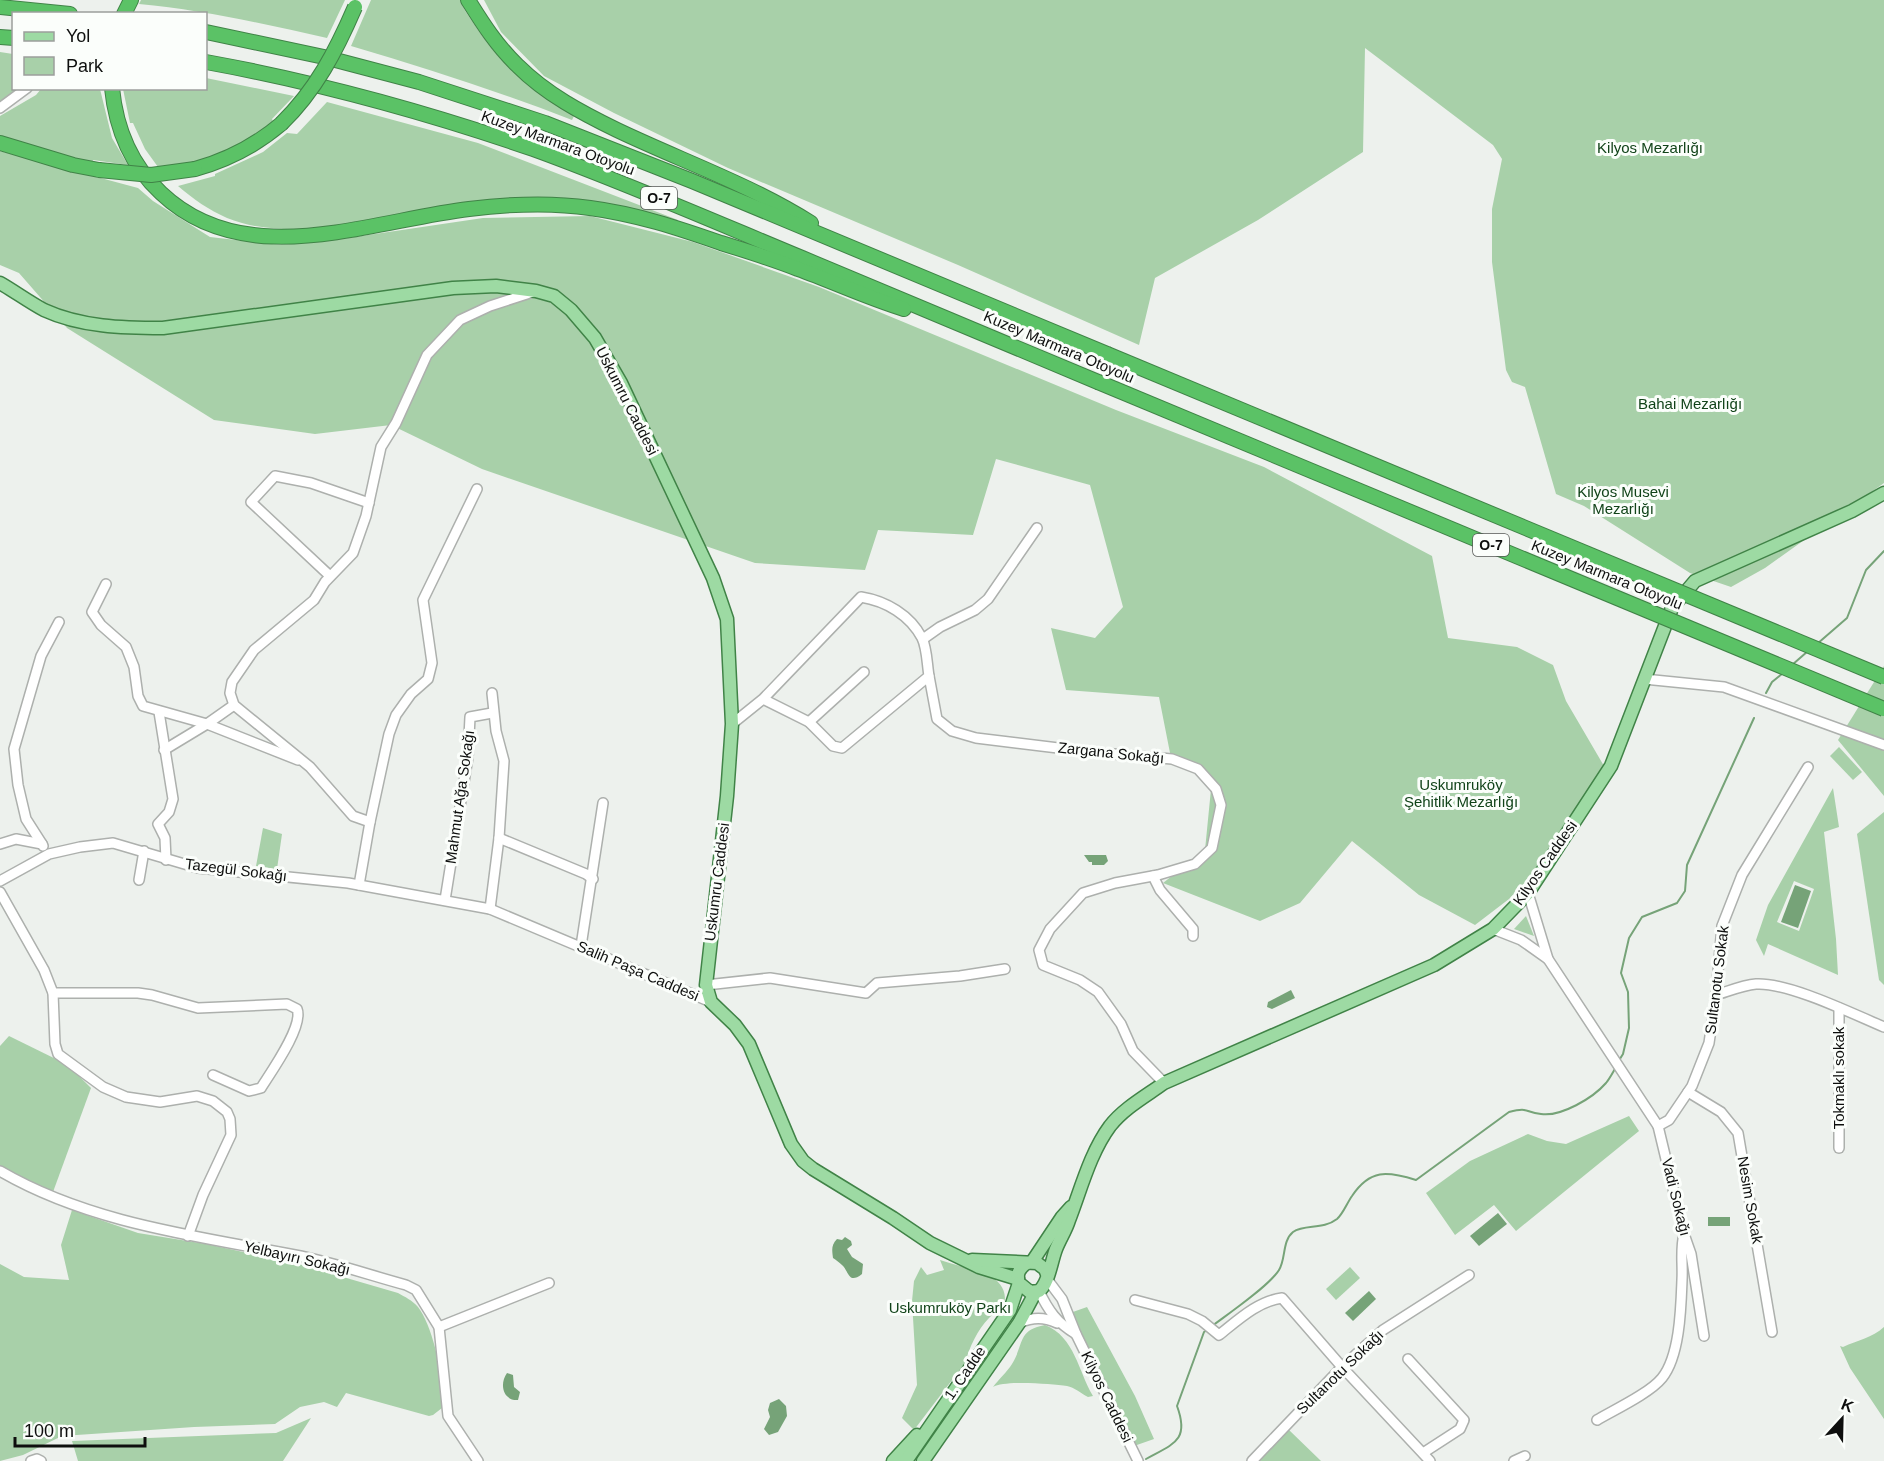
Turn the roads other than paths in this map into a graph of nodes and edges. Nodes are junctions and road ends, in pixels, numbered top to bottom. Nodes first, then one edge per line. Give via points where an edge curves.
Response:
1 (468, 0) edge
2 (357, 4) edge
3 (0, 7) edge
4 (50, 12) edge
5 (207, 32) edge
6 (207, 62) edge
7 (24, 90) edge
8 (113, 95) edge
9 (0, 108) edge
10 (0, 143) edge
11 (844, 243) junction
12 (0, 283) edge
13 (536, 291) junction
14 (956, 323) junction
15 (477, 489) dead end
16 (1884, 492) edge
17 (369, 503) junction
18 (1037, 528) dead end
19 (330, 576) junction
20 (106, 584) dead end
21 (59, 622) dead end
22 (923, 639) junction
23 (864, 672) dead end
24 (929, 676) junction
25 (1884, 677) edge
26 (1644, 679) junction
27 (492, 693) dead end
28 (763, 699) junction
29 (234, 705) junction
30 (1884, 709) edge
31 (159, 712) junction
32 (492, 713) junction
33 (809, 722) junction
34 (207, 724) junction
35 (732, 724) junction
36 (1884, 745) edge
37 (164, 750) junction
38 (305, 764) junction
39 (1808, 767) dead end
40 (603, 803) dead end
41 (369, 822) junction
42 (500, 838) junction
43 (0, 844) edge
44 (42, 844) junction
45 (144, 851) junction
46 (49, 854) junction
47 (166, 860) junction
48 (1153, 876) junction
49 (592, 879) junction
50 (139, 880) dead end
51 (0, 881) edge
52 (359, 885) junction
53 (0, 892) edge
54 (1528, 893) junction
55 (445, 900) junction
56 (490, 909) junction
57 (1493, 929) junction
58 (1193, 936) dead end
59 (581, 946) junction
60 (1548, 959) junction
61 (1005, 969) dead end
62 (706, 985) junction
63 (53, 993) junction
64 (1716, 995) junction
65 (711, 1002) junction
66 (1839, 1008) junction
67 (1884, 1027) edge
68 (213, 1075) dead end
69 (1164, 1083) junction
70 (1688, 1092) junction
71 (1658, 1126) junction
72 (1839, 1148) dead end
73 (0, 1171) edge
74 (1074, 1203) junction
75 (1684, 1234) junction
76 (188, 1236) junction
77 (968, 1260) junction
78 (1030, 1262) junction
79 (993, 1271) junction
80 (1469, 1275) dead end
81 (1047, 1276) junction
82 (1019, 1281) junction
83 (549, 1283) dead end
84 (1037, 1292) junction
85 (1135, 1300) dead end
86 (1013, 1301) junction
87 (1019, 1323) junction
88 (1061, 1325) junction
89 (439, 1327) junction
90 (1772, 1332) dead end
91 (1076, 1334) junction
92 (1704, 1336) dead end
93 (1408, 1359) dead end
94 (1342, 1367) junction
95 (935, 1418) junction
96 (1597, 1420) dead end
97 (1423, 1453) junction
98 (1525, 1456) dead end
99 (32, 1461) edge
100 (41, 1461) edge
101 (478, 1461) edge
102 (893, 1461) edge
103 (906, 1461) edge
104 (923, 1461) edge
105 (1138, 1461) edge
106 (1252, 1461) edge
107 (1430, 1461) edge
108 (1514, 1461) edge

1 - 11 highway via 518,67 570,105 787,208
2 - 10 highway, bridge via 321,76 303,101 252,146 215,163 151,175 99,171
3 - 4 highway
5 - 11 highway, Kuzey Marmara Otoyolu / O-7 via 324,57 490,104
6 - 14 highway, Kuzey Marmara Otoyolu / O-7 via 335,90 459,124 534,150 692,211
7 - 9 street
8 - 14 highway via 129,151 156,188 200,221 231,232 302,237 489,207 590,207 676,227 885,303
11 - 25 highway, Kuzey Marmara Otoyolu / O-7, bridge
12 - 13 main road, Uskumru Caddesi via 44,309 75,321 123,328 163,328 453,288 496,286
13 - 17 street via 460,320 427,355 381,447
13 - 35 main road, Uskumru Caddesi via 554,296 595,338 621,384 712,578 727,619
14 - 30 highway, Kuzey Marmara Otoyolu / O-7, bridge
15 - 41 street via 423,600 432,663 428,679 396,715
16 - 26 main road, Kilyos Caddesi via 1852,511 1695,581 1672,608
17 - 19 street via 353,553
17 - 19 street via 311,483 275,476 251,502
18 - 22 street via 988,598 975,610
19 - 29 street via 314,600 254,650 232,682
20 - 31 street via 92,612 126,647 143,706
21 - 44 street via 41,656 14,749 26,819
22 - 24 street, Zargana Sokağı
22 - 28 street via 907,617 879,600 861,597
23 - 33 street
24 - 33 street via 842,748 832,746
24 - 48 street, Zargana Sokağı via 937,719 952,731 990,740 1172,759 1198,769 1216,789 1221,805 1212,848 1195,864
26 - 36 street via 1724,687
26 - 54 main road, Kilyos Caddesi via 1611,766
27 - 32 street, Mahmut Ağa Sokağı
28 - 33 street
28 - 35 street
29 - 34 street
29 - 38 street
31 - 34 street
31 - 37 street
32 - 42 street, Mahmut Ağa Sokağı via 504,761
32 - 55 street, Mahmut Ağa Sokağı via 470,717 468,757
34 - 37 street
34 - 38 street
35 - 62 main road, Uskumru Caddesi via 728,796
37 - 47 street via 173,799 169,812 158,824 165,838
38 - 41 street via 353,816
39 - 64 street, Sultanotu Sokak via 1742,875 1722,926
40 - 49 street
41 - 52 street
42 - 49 street via 586,873
42 - 56 street, Mahmut Ağa Sokağı
43 - 44 street via 16,839
44 - 46 street
45 - 46 street, Tazegül Sokağı via 113,843
45 - 47 street, Tazegül Sokağı
45 - 50 street
46 - 51 street, Tazegül Sokağı
47 - 52 street, Tazegül Sokağı via 198,868
48 - 58 street via 1193,929
48 - 69 street, Zargana Sokağı via 1083,893 1050,929 1039,950 1043,965 1098,992 1121,1024 1133,1051
49 - 59 street
52 - 55 street, Tazegül Sokağı
53 - 63 street
54 - 57 main road, Kilyos Caddesi
54 - 60 street
55 - 56 street, Salih Paşa Caddesi
56 - 59 street, Salih Paşa Caddesi
57 - 60 street via 1521,940
57 - 69 main road, Kilyos Caddesi via 1434,965
59 - 65 street, Salih Paşa Caddesi
60 - 71 street, Vadi Sokağı
61 - 62 street via 877,983 866,993 770,978
62 - 65 main road, Uskumru Caddesi
63 - 68 street via 138,993 198,1008 287,1004 297,1009 299,1017 291,1036 261,1088 249,1091
63 - 76 street via 58,1054 103,1087 148,1101 205,1098 227,1112 231,1135
64 - 66 street via 1755,984 1774,985
64 - 70 street, Sultanotu Sokak via 1709,1043
65 - 77 main road, Salih Paşa Caddesi via 749,1044 791,1144 803,1161 930,1243
66 - 67 street
66 - 72 street, Tokmaklı sokak
69 - 74 main road, Kilyos Caddesi via 1111,1125
70 - 71 street, Sultanotu Sokak via 1668,1120
70 - 90 street, Nesim Sokak via 1721,1112 1738,1133
71 - 75 street, Vadi Sokağı
73 - 76 street, Yelbayırı Sokağı via 79,1207
74 - 78 main road
74 - 81 main road
75 - 92 street, Vadi Sokağı via 1691,1254
75 - 96 street via 1675,1352 1663,1378
76 - 89 street, Yelbayırı Sokağı via 298,1256 406,1285 417,1290
77 - 78 main road
77 - 79 main road, Salih Paşa Caddesi
78 - 81 main road via 1042,1265
78 - 82 main road via 1020,1269
79 - 82 main road, Salih Paşa Caddesi
79 - 86 main road via 1010,1287
80 - 94 street, Sultanotu Sokağı via 1383,1330
81 - 84 main road
81 - 91 street, Kilyos Caddesi via 1062,1299
82 - 84 main road via 1025,1290
82 - 86 main road, 1. Cadde
83 - 89 street
84 - 87 main road, 1. Cadde
84 - 88 street
85 - 94 street via 1188,1314 1219,1335 1270,1299 1282,1298
86 - 95 main road, 1. Cadde
87 - 88 street via 1042,1318
87 - 104 main road, 1. Cadde
88 - 91 street
89 - 101 street, Yelbayırı Sokağı via 448,1416
91 - 105 street, Kilyos Caddesi
93 - 97 street via 1464,1420 1460,1429
94 - 97 street
94 - 106 street, Sultanotu Sokağı
95 - 102 main road
95 - 103 main road, 1. Cadde
97 - 107 street
98 - 108 street
99 - 100 street

